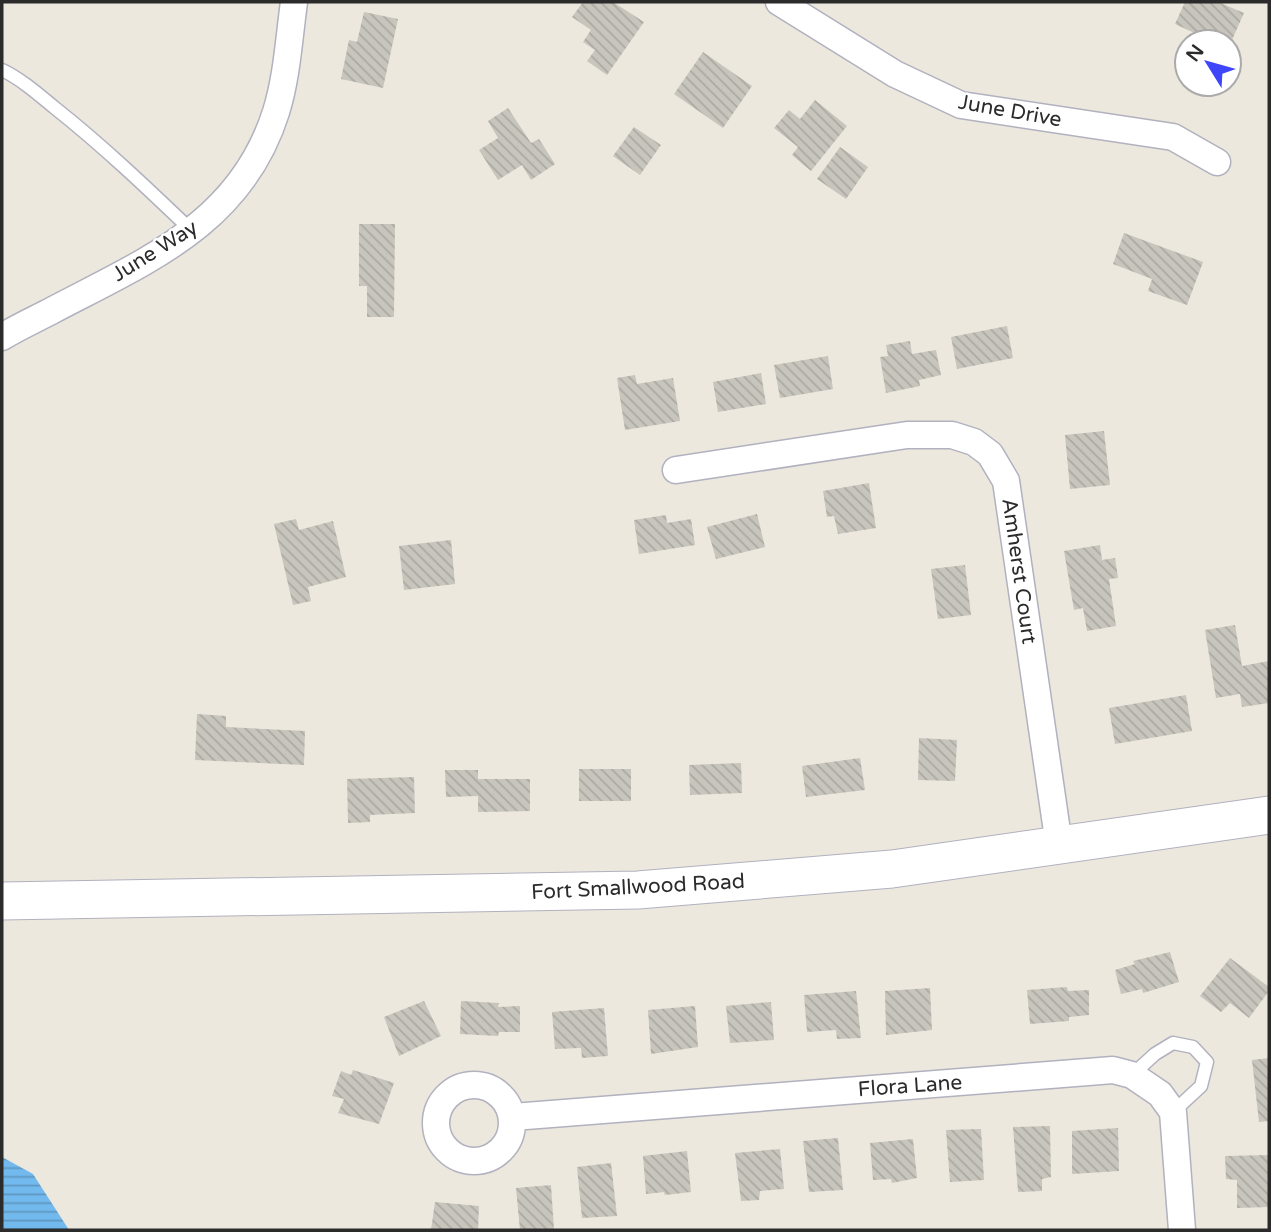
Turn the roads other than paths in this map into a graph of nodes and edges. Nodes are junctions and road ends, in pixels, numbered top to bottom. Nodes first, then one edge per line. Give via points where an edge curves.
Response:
1 (294, 2) edge
2 (779, 2) edge
3 (2, 70) edge
4 (1217, 162) dead end
5 (192, 231) junction
6 (2, 337) edge
7 (676, 470) dead end
8 (1269, 815) edge
9 (1059, 845) junction
10 (2, 901) edge
11 (1132, 1075) junction
12 (1174, 1112) junction
13 (513, 1117) dead end
14 (1182, 1230) edge

1 - 5 street, June Way via 277,111 259,153 232,194
2 - 4 street, June Drive via 895,74 961,105 1173,137
3 - 5 lane via 68,118
5 - 6 street, June Way via 155,256
7 - 9 street, Amherst Court via 907,435 952,435 974,442 990,454 1006,481
8 - 9 main road, Fort Smallwood Road
9 - 10 main road, Fort Smallwood Road via 892,869 638,890
11 - 12 street, Flora Lane via 1160,1094
11 - 12 lane via 1173,1043 1193,1047 1207,1062 1201,1086
11 - 13 street, Flora Lane via 1113,1070
12 - 14 street

